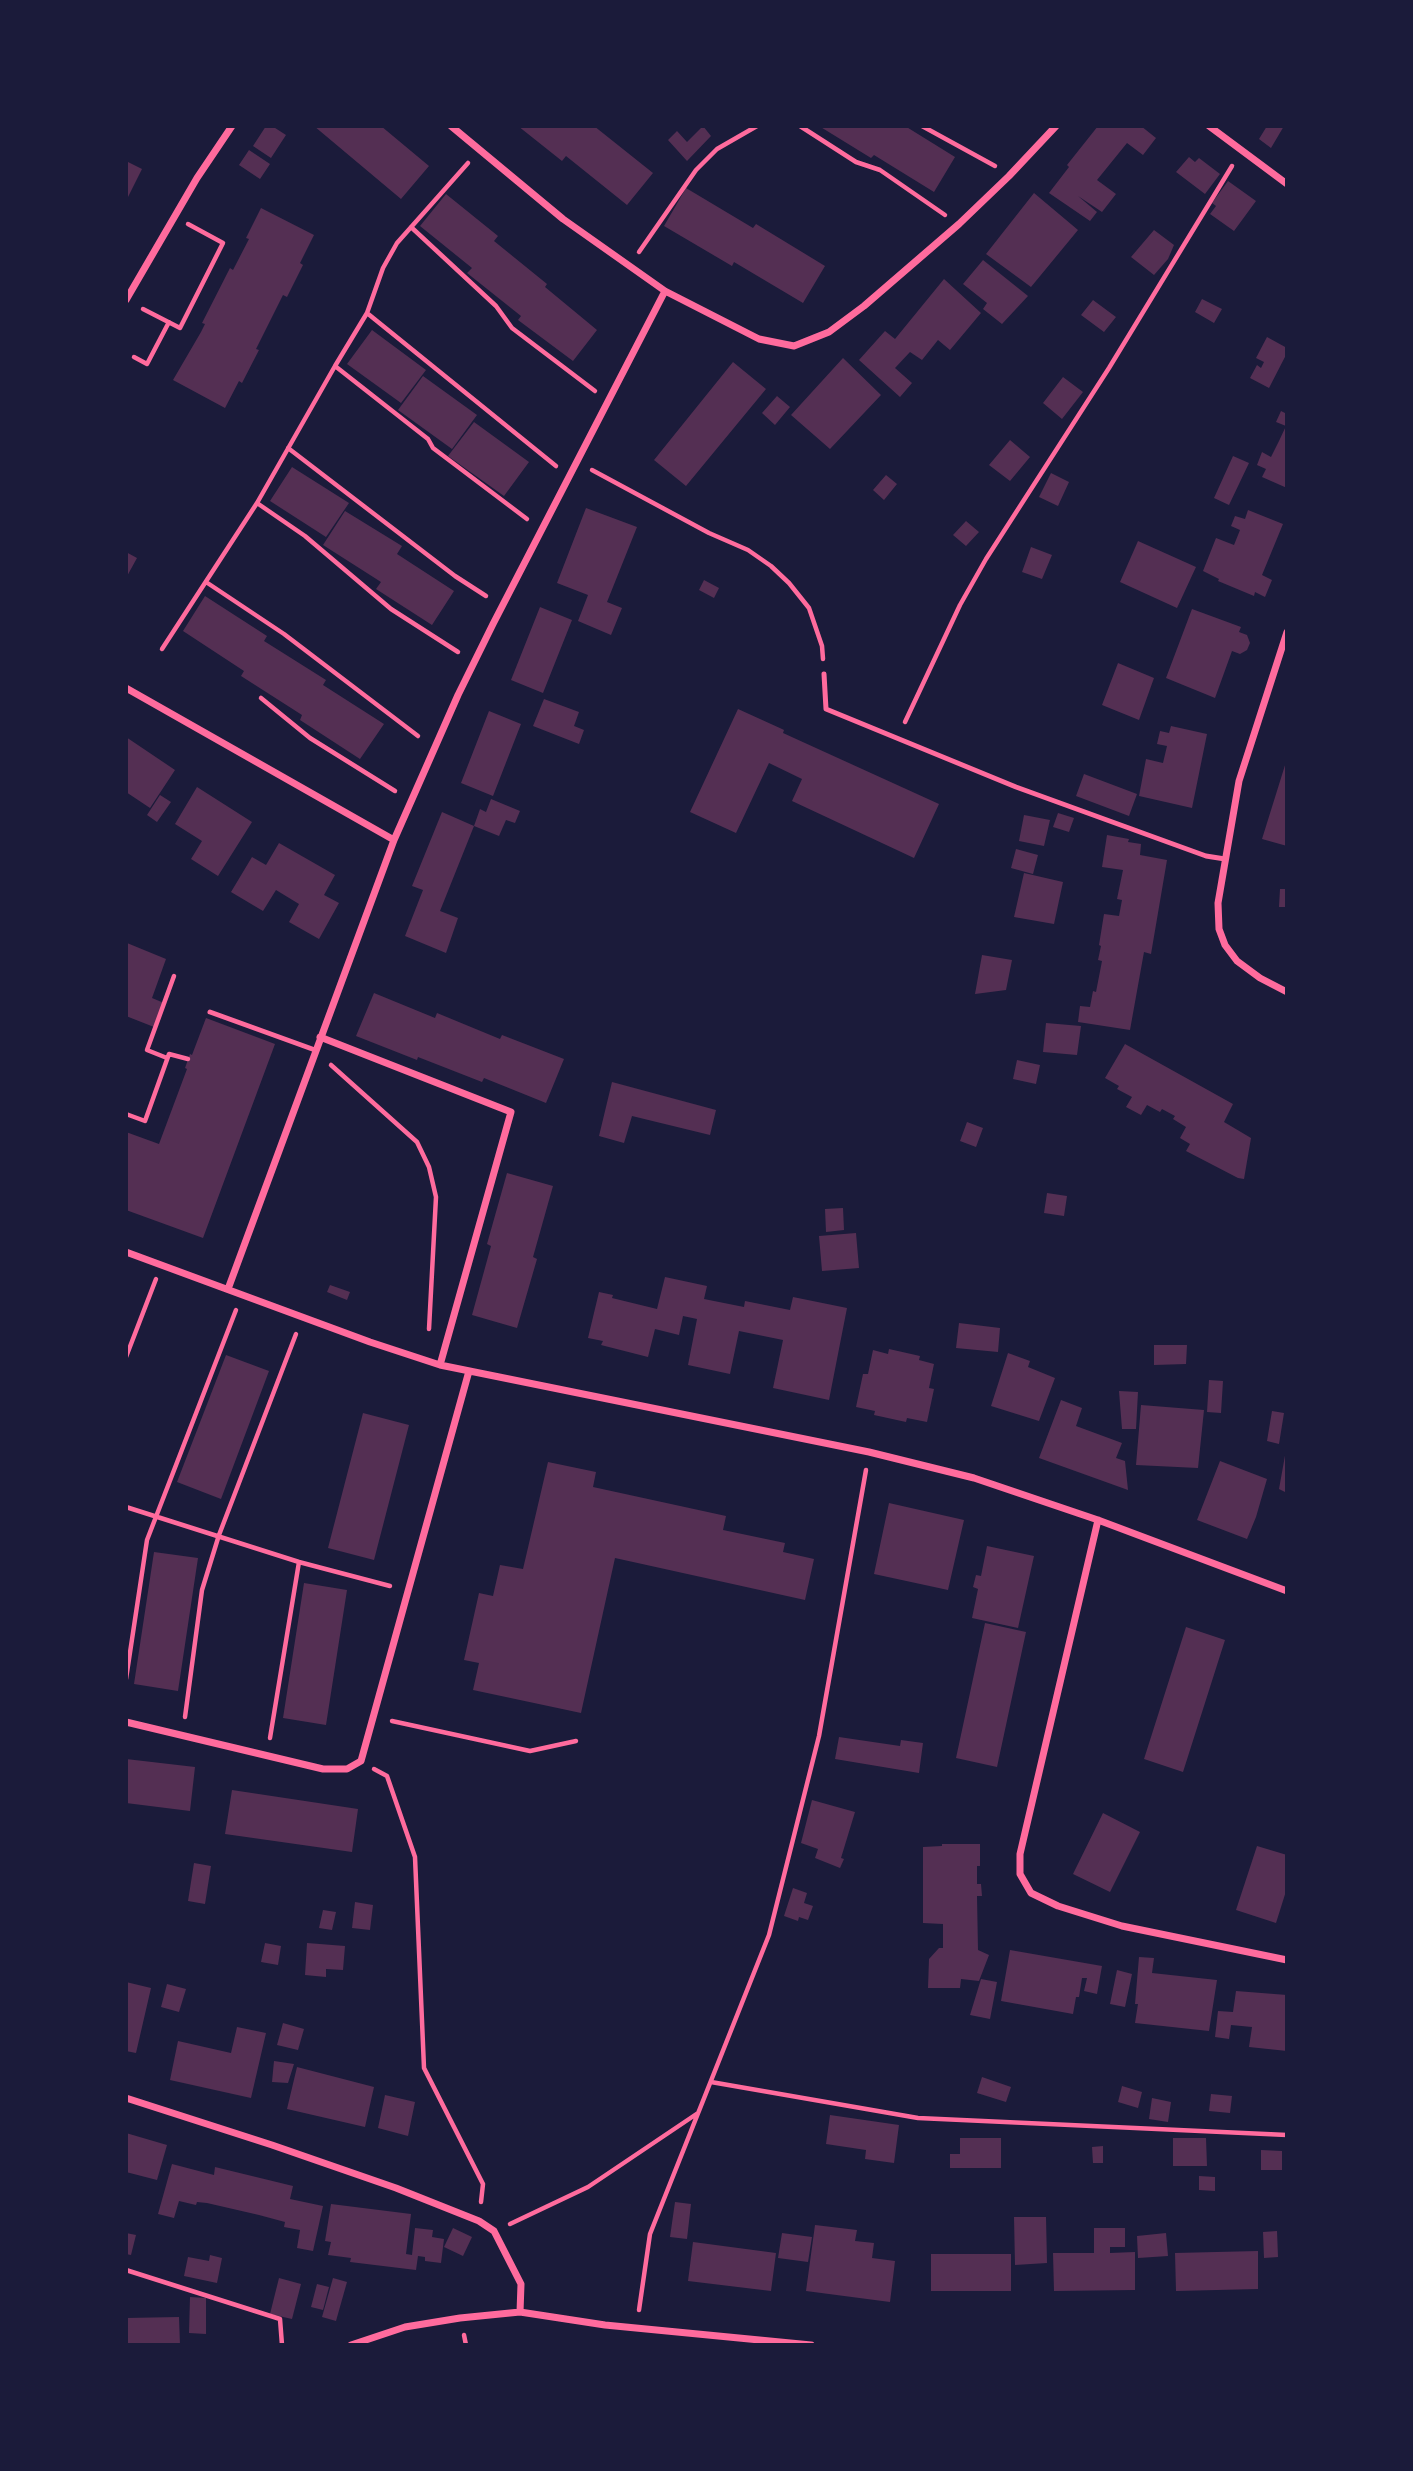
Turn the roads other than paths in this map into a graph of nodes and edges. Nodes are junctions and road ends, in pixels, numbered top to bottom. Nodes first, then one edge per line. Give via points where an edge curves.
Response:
1 (232, 126) edge
2 (452, 126) edge
3 (1056, 126) edge
4 (1209, 126) edge
5 (1287, 184) edge
6 (665, 291) junction
7 (126, 300) edge
8 (1287, 632) edge
9 (824, 674) road end
10 (126, 688) edge
11 (394, 840) junction
12 (1225, 859) junction
13 (1287, 992) edge
14 (210, 1012) dead end
15 (320, 1037) junction
16 (315, 1049) junction
17 (126, 1252) edge
18 (228, 1289) junction
19 (440, 1365) junction
20 (469, 1371) junction
21 (1098, 1520) junction
22 (1287, 1591) edge
23 (126, 1722) edge
24 (1287, 1960) edge
25 (126, 2098) edge
26 (520, 2312) junction
27 (351, 2345) edge
28 (811, 2345) edge

1 - 7 street
2 - 6 street via 563,219
3 - 6 street via 959,224 844,322 804,344 759,339
4 - 5 street
6 - 11 street via 470,671
8 - 12 street via 1239,780
9 - 12 lane via 825,709 1016,787
10 - 11 street
11 - 15 street
12 - 13 street via 1218,903 1225,945 1237,961
14 - 16 lane
15 - 16 street
15 - 19 street via 512,1112
16 - 18 street
17 - 18 street
18 - 19 street
19 - 20 street
20 - 21 street via 869,1452 974,1478
20 - 23 street via 361,1761 347,1769 323,1769
21 - 22 street
21 - 24 street via 1020,1854 1020,1874 1031,1893 1058,1906 1122,1926
25 - 26 street via 321,2162 479,2221 494,2231 521,2284
26 - 27 street via 405,2327
26 - 28 street

